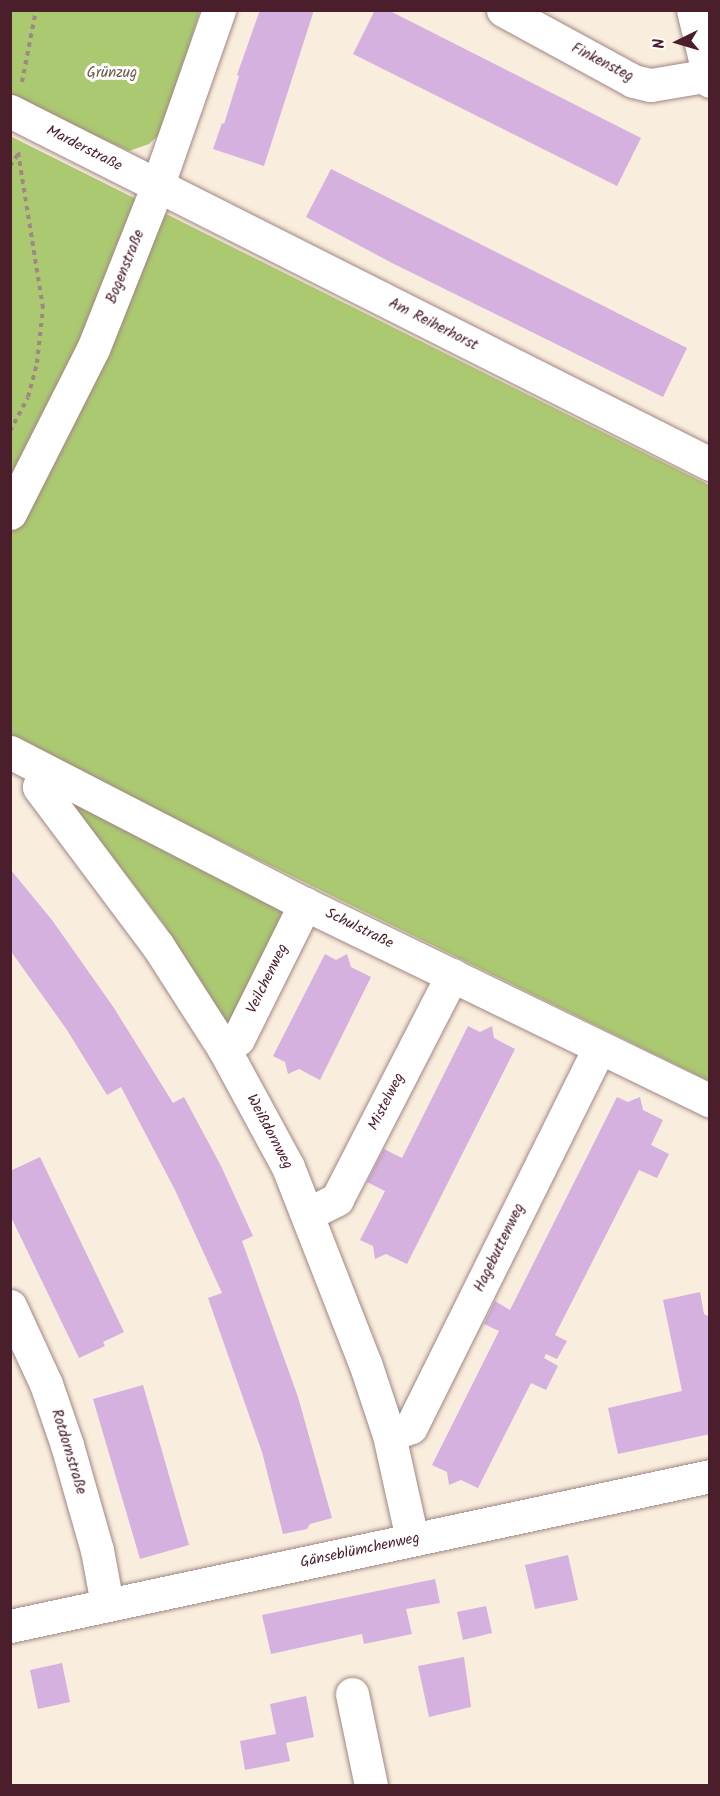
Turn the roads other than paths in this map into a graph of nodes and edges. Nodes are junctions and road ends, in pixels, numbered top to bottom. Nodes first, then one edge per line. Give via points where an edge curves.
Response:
1 (219, 10) edge
2 (503, 10) edge
3 (693, 10) edge
4 (709, 77) edge
5 (13, 112) edge
6 (157, 187) junction
7 (710, 464) edge
8 (10, 513) edge
9 (10, 752) edge
10 (46, 771) junction
11 (305, 904) junction
12 (452, 975) junction
13 (599, 1048) junction
14 (224, 1049) junction
15 (710, 1101) edge
16 (308, 1214) junction
17 (10, 1306) edge
18 (389, 1436) junction
19 (710, 1476) edge
20 (412, 1539) junction
21 (107, 1605) junction
22 (10, 1626) edge
23 (352, 1694) dead end
24 (371, 1785) edge

1 - 6 street, Bogenstraße
2 - 4 street, Finkensteg via 633,81 651,85
3 - 4 street
5 - 6 street, Marderstraße
6 - 7 street, Am Reiherhorst
6 - 8 street, Bogenstraße via 93,349
9 - 10 street, Schulstraße
10 - 11 street, Schulstraße
10 - 14 street, Weißdornweg via 39,787 131,906
11 - 12 street, Schulstraße
11 - 14 street, Veilchenweg via 238,1039
12 - 13 street, Schulstraße
12 - 16 street, Mistelweg via 337,1199
13 - 15 street, Schulstraße
13 - 18 street, Hagebuttenweg via 411,1426
14 - 16 street, Weißdornweg via 288,1167
16 - 18 street, Weißdornweg
17 - 21 street, Rotdornstraße via 46,1384 64,1435 97,1550
18 - 20 street, Weißdornweg
19 - 20 street, Gänseblümchenweg
20 - 21 street, Gänseblümchenweg
21 - 22 street, Gänseblümchenweg
23 - 24 street

